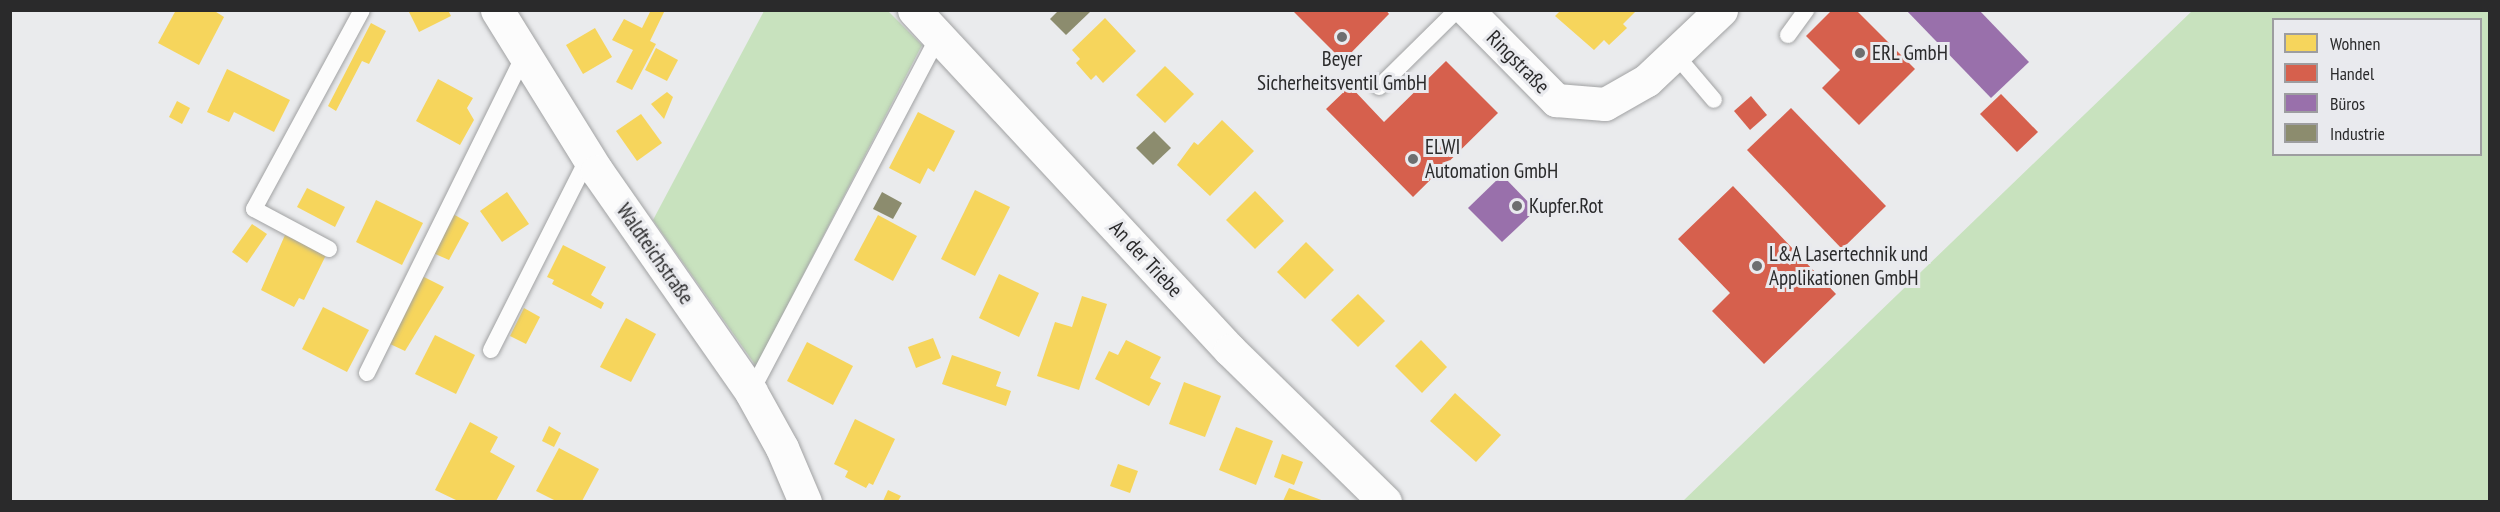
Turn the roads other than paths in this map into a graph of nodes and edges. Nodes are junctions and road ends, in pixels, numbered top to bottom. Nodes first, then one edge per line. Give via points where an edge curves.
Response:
1 (362, 10) edge
2 (497, 10) edge
3 (914, 10) edge
4 (1457, 10) edge
5 (1467, 10) edge
6 (1806, 10) edge
7 (1710, 14) edge
8 (1788, 35) dead end
9 (938, 37) junction
10 (1675, 54) junction
11 (523, 57) junction
12 (1379, 87) dead end
13 (1714, 100) dead end
14 (588, 158) junction
15 (328, 249) dead end
16 (491, 350) dead end
17 (367, 373) dead end
18 (751, 392) junction
19 (805, 501) edge
20 (1385, 501) edge

1 - 15 lane via 254,209
2 - 11 street, Waldteichstraße
3 - 9 street, An der Triebe
4 - 12 lane
5 - 10 street, Ringstraße via 1556,100 1605,104 1647,80
6 - 8 lane
7 - 10 street, Ringstraße
9 - 18 lane
9 - 20 street, An der Triebe via 1230,350
10 - 13 lane
11 - 14 street, Waldteichstraße
11 - 17 lane
14 - 16 lane
14 - 18 street, Waldteichstraße
18 - 19 street, Waldteichstraße

